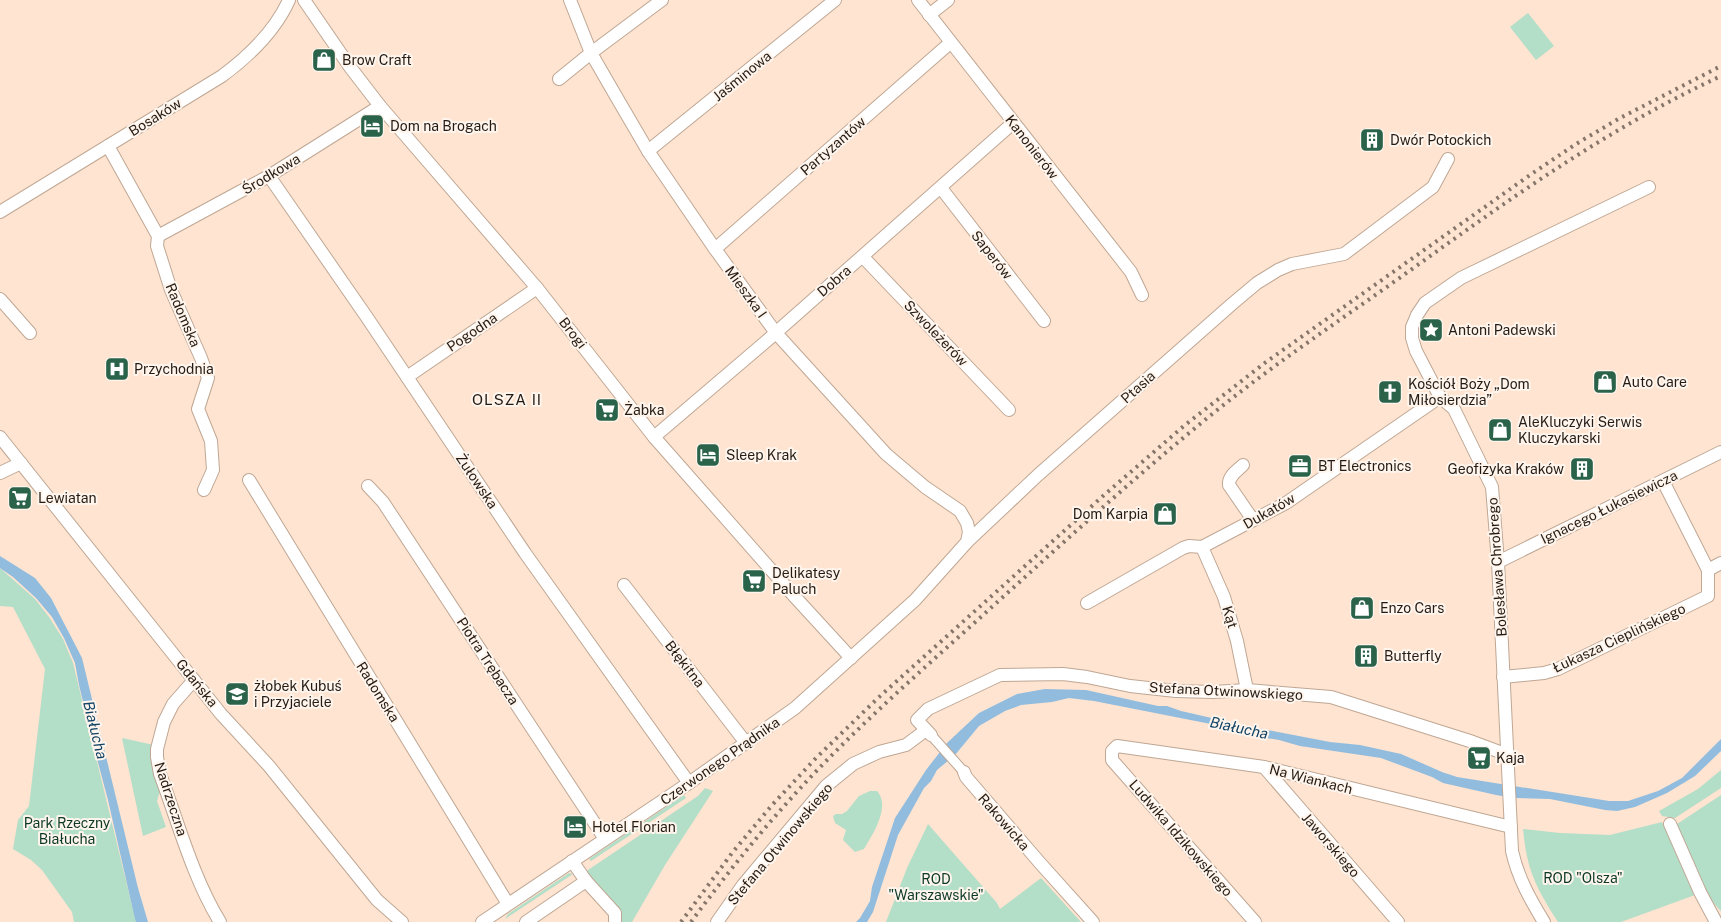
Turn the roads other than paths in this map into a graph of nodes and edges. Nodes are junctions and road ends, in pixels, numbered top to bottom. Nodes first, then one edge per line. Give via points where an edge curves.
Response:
1 (289, 0) edge
2 (304, 0) edge
3 (570, 0) edge
4 (662, 0) edge
5 (835, 0) edge
6 (918, 0) edge
7 (948, 0) edge
8 (929, 14) junction
9 (950, 43) junction
10 (591, 53) junction
11 (559, 79) dead end
12 (380, 106) junction
13 (1013, 123) junction
14 (108, 146) junction
15 (648, 151) junction
16 (1448, 159) dead end
17 (269, 176) junction
18 (1649, 187) dead end
19 (941, 188) junction
20 (0, 212) edge
21 (158, 236) junction
22 (715, 249) junction
23 (863, 257) junction
24 (538, 288) junction
25 (1142, 295) dead end
26 (0, 299) edge
27 (1044, 321) dead end
28 (30, 333) dead end
29 (776, 333) junction
30 (407, 377) junction
31 (1440, 397) junction
32 (1009, 410) dead end
33 (0, 437) edge
34 (654, 437) junction
35 (1721, 452) edge
36 (21, 463) junction
37 (1243, 465) dead end
38 (0, 473) edge
39 (248, 480) dead end
40 (1662, 481) junction
41 (368, 486) dead end
42 (204, 490) dead end
43 (1253, 520) junction
44 (967, 542) junction
45 (1202, 547) junction
46 (1498, 562) junction
47 (1721, 564) edge
48 (1708, 570) junction
49 (624, 585) dead end
50 (1087, 602) dead end
51 (852, 658) junction
52 (1503, 676) junction
53 (194, 680) junction
54 (1246, 690) junction
55 (917, 720) joint
56 (929, 732) junction
57 (746, 743) junction
58 (1112, 751) joint
59 (1508, 761) junction
60 (1264, 767) junction
61 (964, 772) joint
62 (690, 783) junction
63 (1511, 823) junction
64 (1670, 824) dead end
65 (605, 839) junction
66 (572, 861) junction
67 (586, 881) junction
68 (508, 904) junction
69 (489, 920) edge
70 (220, 922) edge
71 (402, 922) edge
72 (526, 922) edge
73 (615, 922) edge
74 (717, 922) edge
75 (1093, 922) edge
76 (1256, 922) edge
77 (1398, 922) edge
78 (1544, 922) edge
79 (1716, 922) edge

1 - 14 street, Bosaków via 280,17 243,61
2 - 12 street, Brogi
3 - 10 street, Mieszka I
4 - 10 street
5 - 15 street, Jaśminowa
6 - 8 street, Kanonierów
7 - 8 street
8 - 9 street, Kanonierów
9 - 13 street, Kanonierów
9 - 22 street, Partyzantów
10 - 11 street
10 - 15 street, Mieszka I
12 - 17 street, Środkowa
12 - 24 street, Brogi
13 - 19 street, Dobra
13 - 25 street, Kanonierów via 1131,272
14 - 20 street, Bosaków
14 - 21 street, Radomska
15 - 22 street, Mieszka I
16 - 44 street, Ptasia via 1433,187 1344,254 1292,264 1257,284 1038,475
17 - 21 street, Środkowa
17 - 30 street, Żułowska
18 - 31 street, Bolesława Chrobrego via 1461,278 1425,303 1412,327 1412,338
19 - 23 street, Dobra
19 - 27 street, Saperów
21 - 42 street, Radomska via 157,246 172,290 208,378 198,409 212,441 213,470
22 - 29 street, Mieszka I
23 - 29 street, Dobra
23 - 32 street, Szwoleżerów
24 - 30 street, Pogodna
24 - 34 street, Brogi
26 - 28 street
29 - 34 street, Dobra
29 - 44 street, Mieszka I via 886,454 960,511 967,523
30 - 62 street, Żułowska via 530,558
31 - 43 street, Dukatów via 1286,503
31 - 46 street, Bolesława Chrobrego via 1454,409 1492,487
33 - 36 street, Gdańska
34 - 51 street, Brogi
35 - 40 street, Ignacego Łukasiewicza
36 - 38 street
36 - 53 street, Gdańska
37 - 43 street via 1228,481
39 - 68 street, Radomska
40 - 46 street, Ignacego Łukasiewicza
40 - 48 street, Łukasza Cieplińskiego
41 - 65 street, Piotra Trębacza via 384,502
43 - 45 street, Dukatów
44 - 51 street, Ptasia via 915,600
45 - 50 street, Dukatów via 1182,548
45 - 54 street, Kąt via 1224,597 1237,641
46 - 52 street, Bolesława Chrobrego
47 - 48 street
48 - 52 street, Łukasza Cieplińskiego via 1708,596 1558,669
49 - 57 street, Błękitna
51 - 57 street, Czerwonego Prądnika via 795,708
52 - 59 street, Bolesława Chrobrego
53 - 70 street, Nadrzeczna via 172,704 164,722 157,757 160,774 208,903
53 - 71 street, Gdańska via 269,766 377,900
54 - 55 street, Stefana Otwinowskiego via 1176,691 1062,674 1000,675 928,709
54 - 59 street, Stefana Otwinowskiego via 1331,697 1473,742
55 - 56 street, Rakowicka
56 - 61 street, Rakowicka
56 - 74 street, Stefana Otwinowskiego via 906,745 853,764 826,786 743,885
57 - 62 street, Czerwonego Prądnika
58 - 60 street, Na Wiankach via 1117,746
58 - 76 street, Ludwika Idzikowskiego via 1112,760
59 - 63 street, Bolesława Chrobrego
60 - 63 street, Na Wiankach
60 - 77 street, Jaworskiego
61 - 75 street, Rakowicka
62 - 65 street, Czerwonego Prądnika
63 - 78 street, Bolesława Chrobrego via 1516,870
64 - 79 street
65 - 66 street, Czerwonego Prądnika
66 - 67 street
66 - 68 street, Czerwonego Prądnika
67 - 72 street
67 - 73 street via 615,913
68 - 69 street, Czerwonego Prądnika

